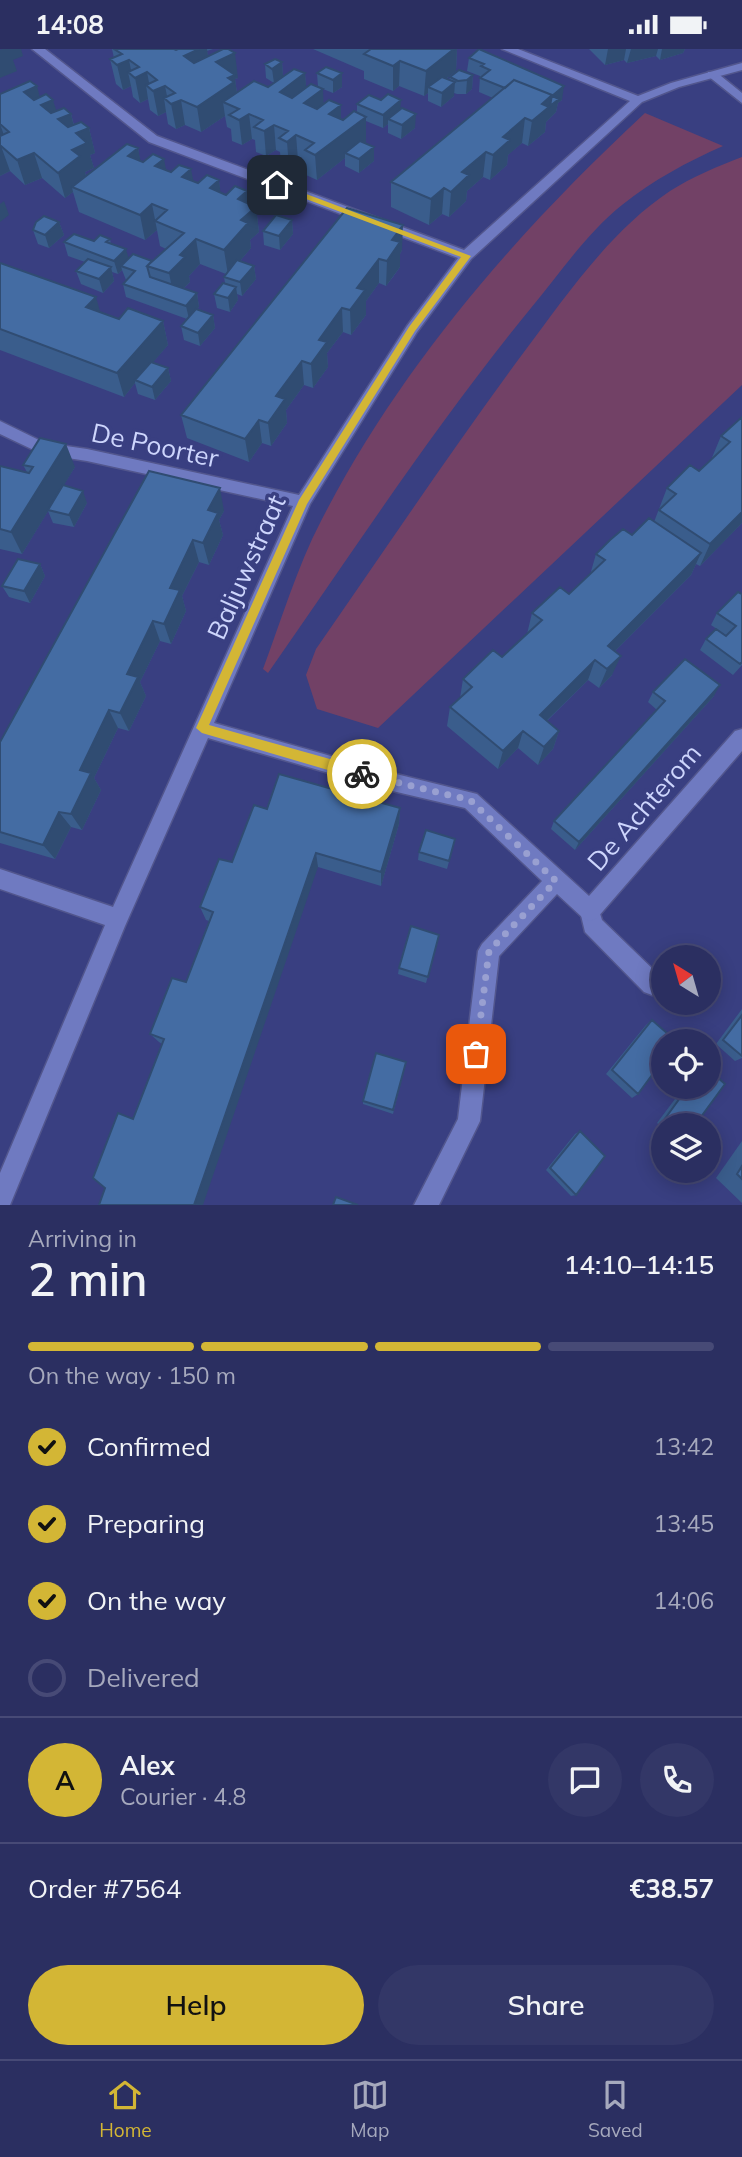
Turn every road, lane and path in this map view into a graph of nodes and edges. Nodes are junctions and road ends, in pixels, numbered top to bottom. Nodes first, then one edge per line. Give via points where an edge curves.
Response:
1 (38, 49) edge
2 (508, 49) edge
3 (742, 66) edge
4 (712, 74) junction
5 (742, 99) edge
6 (638, 100) junction
7 (466, 256) junction
8 (0, 427) edge
9 (303, 502) junction
10 (202, 728) junction
11 (742, 737) edge
12 (0, 879) edge
13 (556, 881) junction
14 (590, 911) junction
15 (118, 919) junction
16 (651, 982) edge
17 (0, 1201) edge
18 (426, 1205) edge

1 - 7 street via 153,139
2 - 6 street
3 - 4 street, Baljuwstraat
4 - 5 street
4 - 6 street, Baljuwstraat
6 - 7 street, Baljuwstraat
7 - 9 street, Baljuwstraat via 412,329
8 - 9 street, De Poorter via 42,448
9 - 10 street, Baljuwstraat
10 - 13 street, De Achterom via 470,800
10 - 15 street, Baljuwstraat
11 - 14 street, De Achterom
12 - 15 street
13 - 14 street, De Achterom
13 - 18 street, De Achterom via 489,951 469,1121
14 - 16 street via 592,925
15 - 17 street, Baljuwstraat

